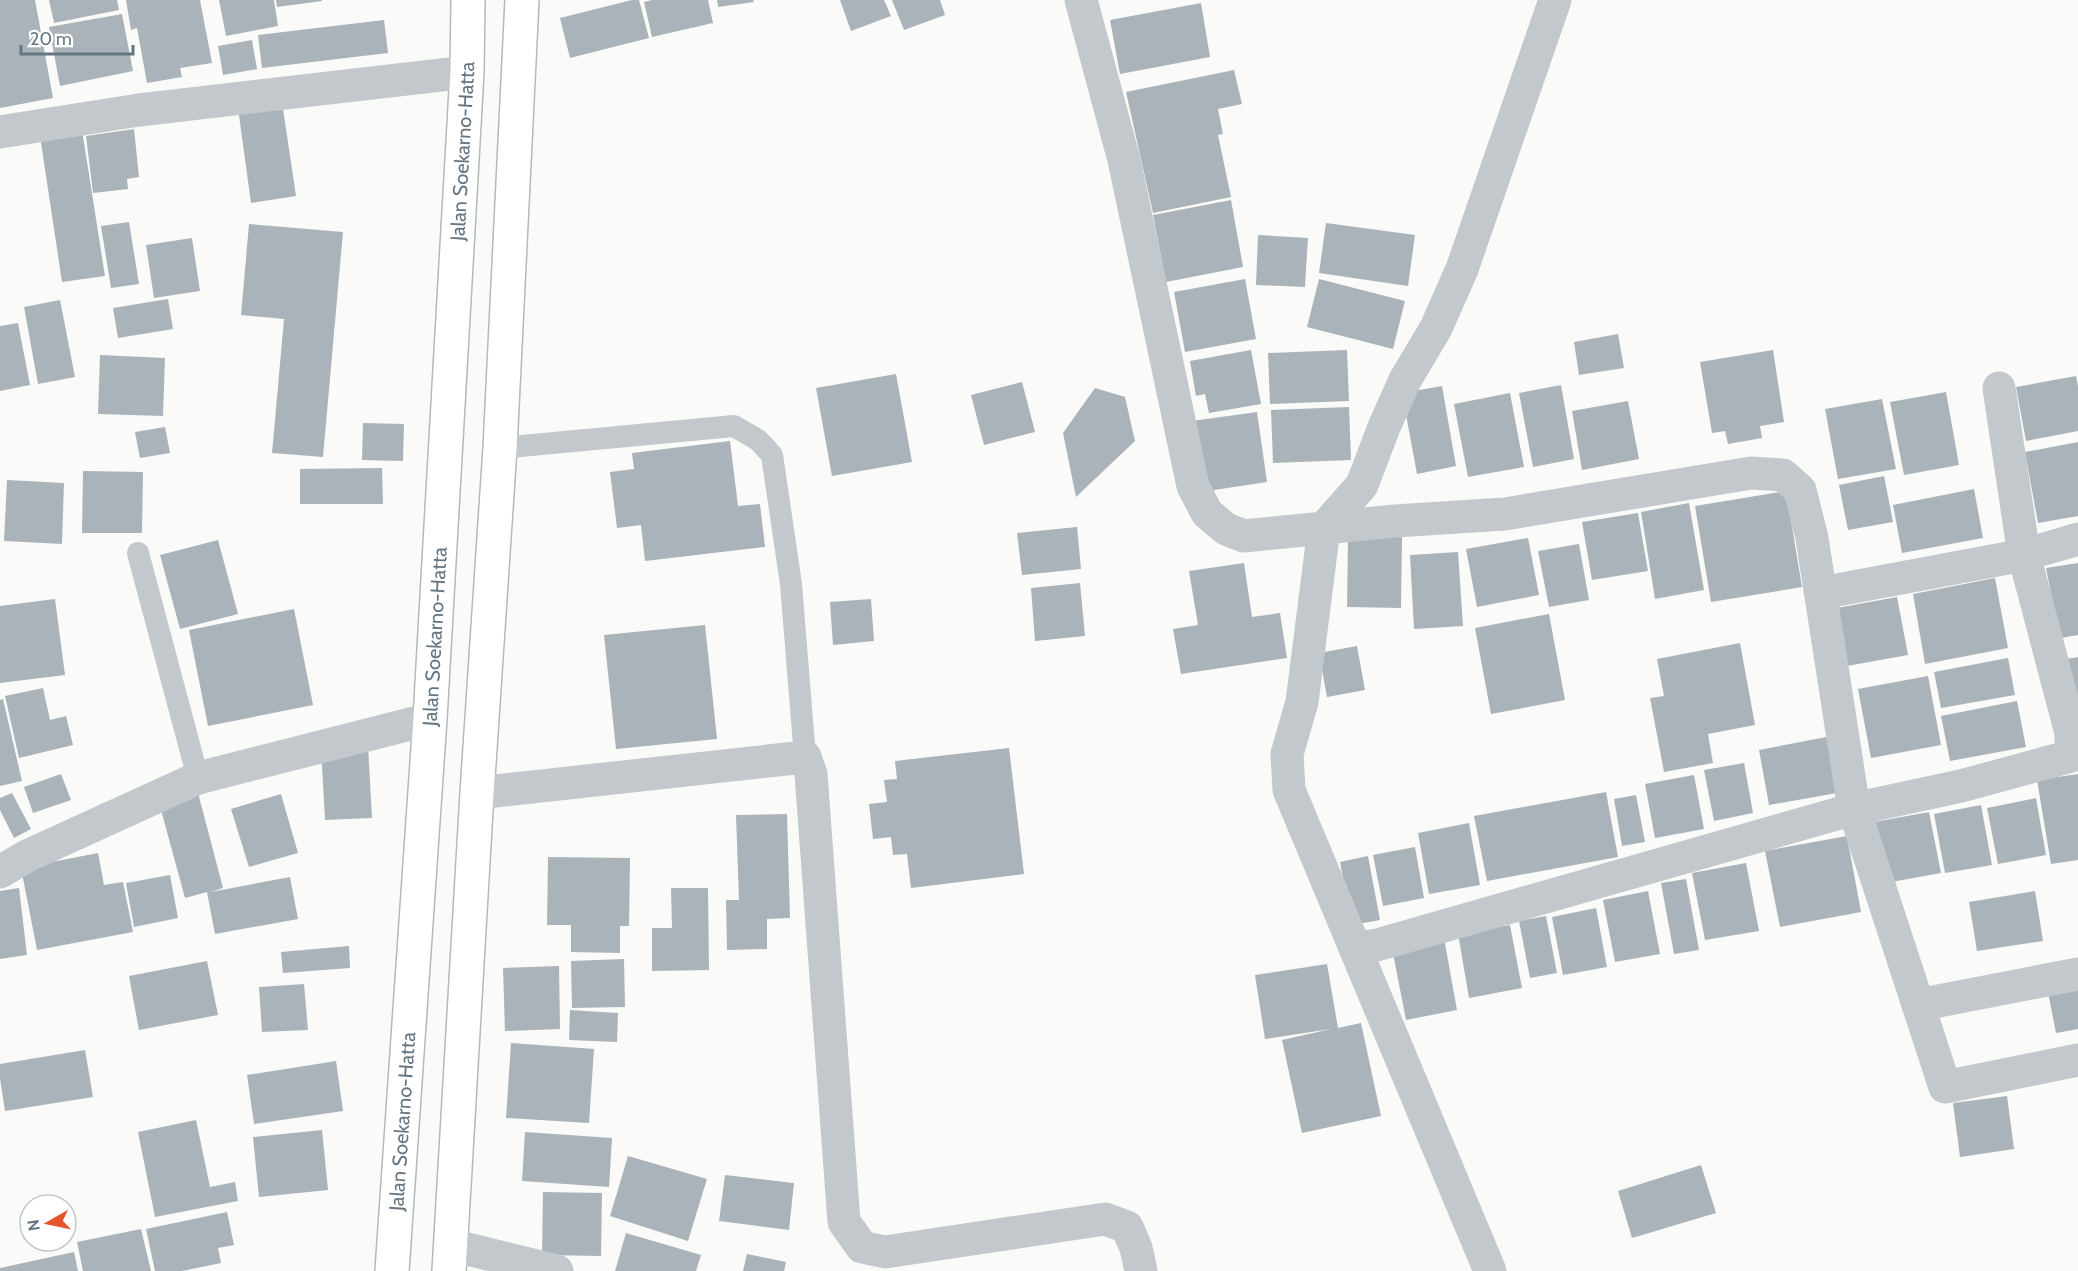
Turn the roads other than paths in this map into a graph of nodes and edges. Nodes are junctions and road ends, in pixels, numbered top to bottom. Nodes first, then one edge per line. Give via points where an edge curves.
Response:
1 (468, 0) edge
2 (522, 0) edge
3 (1081, 0) edge
4 (1556, 0) edge
5 (467, 72) junction
6 (0, 132) edge
7 (1999, 388) dead end
8 (500, 448) junction
9 (1324, 528) junction
10 (2078, 539) edge
11 (138, 553) dead end
12 (2024, 555) junction
13 (1821, 593) junction
14 (430, 719) junction
15 (2074, 755) edge
16 (806, 757) junction
17 (198, 778) junction
18 (477, 794) junction
19 (1854, 809) junction
20 (0, 872) edge
21 (1354, 948) junction
22 (2078, 974) edge
23 (1918, 1005) junction
24 (2078, 1060) edge
25 (450, 1258) edge
26 (392, 1271) edge
27 (557, 1271) edge
28 (1141, 1271) edge
29 (1490, 1271) edge

1 - 5 highway, Jalan Soekarno-Hatta
2 - 8 highway
3 - 9 street via 1124,160 1193,486 1207,513 1226,529 1244,536
4 - 9 street via 1462,269 1436,328 1405,380 1362,485
5 - 6 street via 140,110
5 - 14 highway, Jalan Soekarno-Hatta
7 - 12 street
8 - 16 lane via 734,426 758,440 772,455 777,479 791,584
8 - 18 highway
9 - 13 street via 1505,514 1751,473 1783,475 1800,490
9 - 21 street via 1302,702 1287,754 1288,790
10 - 12 street
11 - 17 lane
12 - 13 street
12 - 15 street
13 - 19 street
14 - 17 street
14 - 26 highway, Jalan Soekarno-Hatta
15 - 19 street via 1961,786
16 - 18 street
16 - 28 street via 811,774 844,1222 862,1247 885,1252 1105,1219 1127,1227
17 - 20 street
18 - 25 highway
19 - 21 street via 1377,945
19 - 23 street
21 - 29 street
22 - 23 street
23 - 24 street via 1945,1087
25 - 27 street

